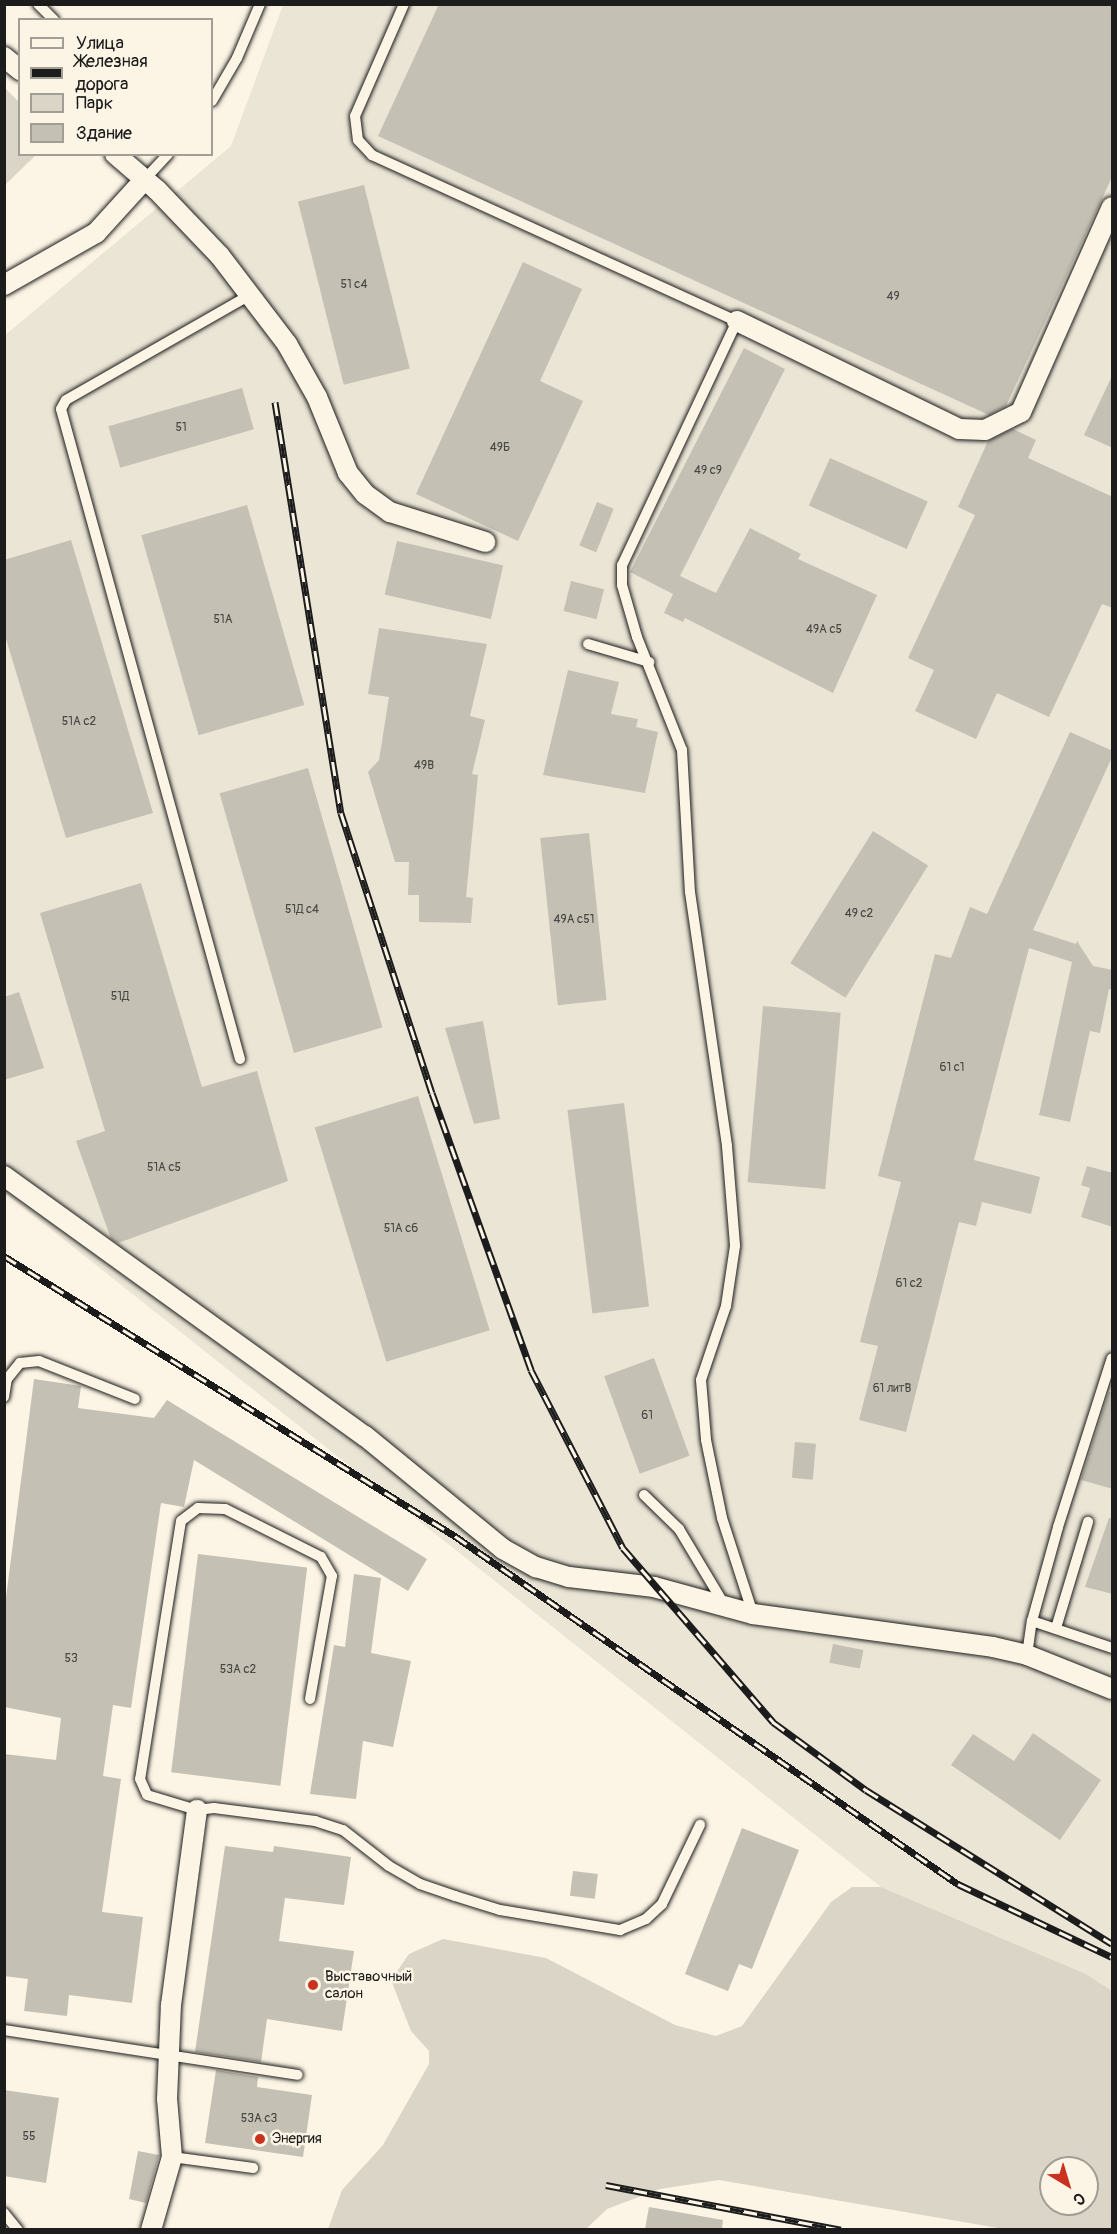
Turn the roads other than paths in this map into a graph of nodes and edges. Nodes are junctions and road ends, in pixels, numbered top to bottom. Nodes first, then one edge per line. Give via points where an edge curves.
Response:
1 (38, 4) edge
2 (260, 4) edge
3 (404, 4) edge
4 (52, 18) edge
5 (4, 57) edge
6 (18, 68) edge
7 (213, 99) edge
8 (117, 156) edge
9 (166, 156) edge
10 (144, 180) junction
11 (1113, 207) edge
12 (4, 285) edge
13 (248, 296) junction
14 (737, 321) junction
15 (484, 542) dead end
16 (588, 644) dead end
17 (649, 662) junction
18 (240, 1059) dead end
19 (4, 1176) edge
20 (1113, 1358) edge
21 (4, 1397) edge
22 (135, 1399) dead end
23 (644, 1495) dead end
24 (1088, 1522) dead end
25 (726, 1606) junction
26 (753, 1614) junction
27 (1032, 1620) junction
28 (1056, 1628) junction
29 (1113, 1648) edge
30 (1027, 1655) junction
31 (1113, 1689) edge
32 (310, 1699) dead end
33 (197, 1810) junction
34 (700, 1825) dead end
35 (4, 2030) edge
36 (169, 2056) junction
37 (298, 2075) dead end
38 (172, 2157) junction
39 (253, 2168) dead end
40 (4, 2213) edge
41 (18, 2229) edge
42 (151, 2229) edge

1 - 4 lane
2 - 7 lane via 237,58
3 - 14 lane via 355,116 358,140 372,155
5 - 6 street
8 - 10 street
9 - 10 lane
10 - 12 street via 96,233
10 - 13 street via 220,256
11 - 14 street via 1021,412 985,430 959,429
13 - 15 street via 292,353 317,397 348,473 365,494 390,512
13 - 18 lane via 66,400 61,409
14 - 17 lane via 622,565 622,585 637,637
16 - 17 lane
17 - 26 lane via 682,750 690,892 727,1146 735,1246 726,1306 701,1380 706,1440 722,1518
19 - 25 street via 364,1436 503,1549 536,1567 569,1577 654,1587
20 - 27 lane
21 - 22 lane via 8,1379 20,1363 39,1361
23 - 25 lane via 679,1529
24 - 28 lane
25 - 26 street
26 - 30 street via 803,1618
27 - 28 lane
27 - 30 lane
28 - 29 lane
30 - 31 street
32 - 33 lane via 332,1576 321,1557 225,1509 198,1508 181,1521 140,1779 147,1795
33 - 34 lane via 214,1808 315,1821 343,1830 388,1866 420,1884 500,1910 620,1930 646,1919 662,1904
33 - 36 street via 171,2005
35 - 36 lane
36 - 37 lane
36 - 38 street via 167,2099
38 - 39 lane
38 - 42 street
40 - 41 lane

